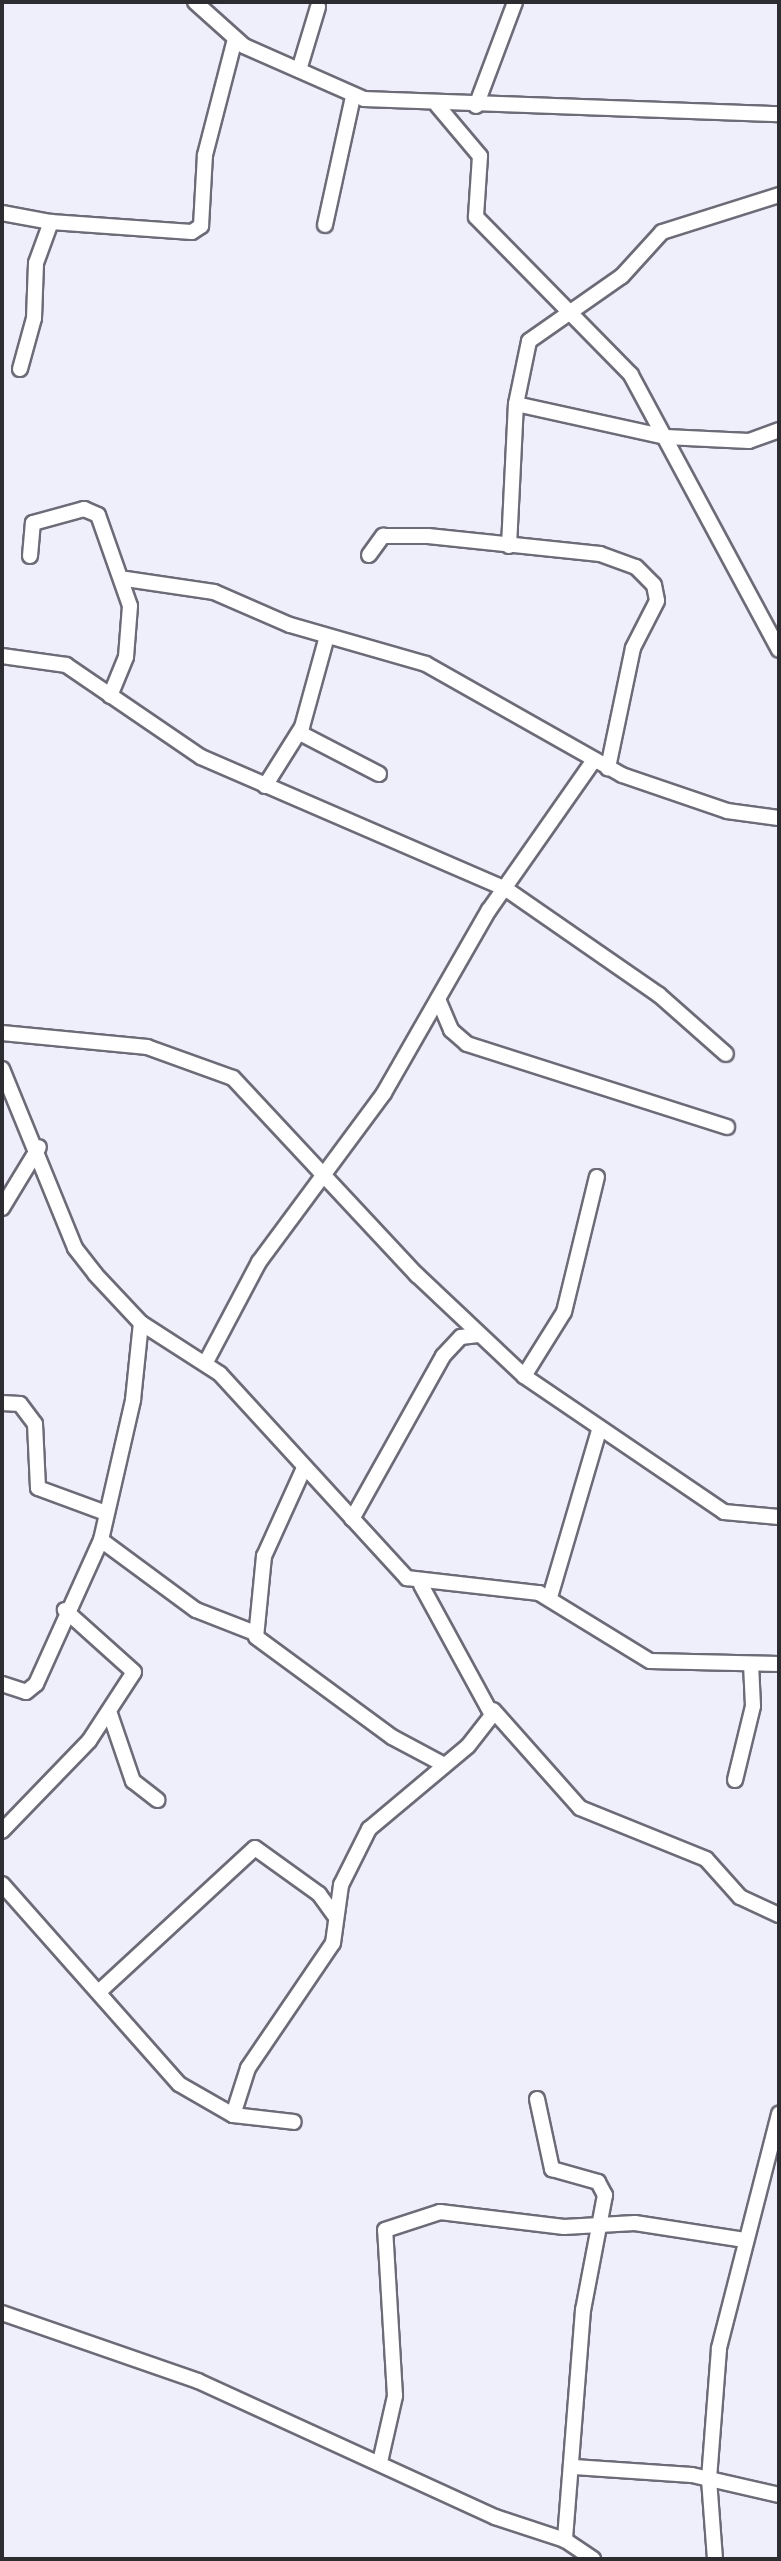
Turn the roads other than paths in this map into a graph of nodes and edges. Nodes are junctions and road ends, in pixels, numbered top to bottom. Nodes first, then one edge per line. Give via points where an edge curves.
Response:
1 (195, 2) edge
2 (515, 2) edge
3 (318, 7) dead end
4 (235, 39) junction
5 (299, 70) junction
6 (353, 97) junction
7 (437, 105) junction
8 (476, 106) junction
9 (778, 116) edge
10 (779, 195) edge
11 (2, 213) edge
12 (51, 222) junction
13 (325, 225) dead end
14 (573, 313) junction
15 (20, 369) dead end
16 (516, 404) junction
17 (779, 430) edge
18 (666, 437) junction
19 (509, 546) junction
20 (369, 555) dead end
21 (30, 556) dead end
22 (126, 579) junction
23 (327, 636) junction
24 (779, 650) edge
25 (2, 656) edge
26 (110, 696) junction
27 (300, 733) junction
28 (601, 764) junction
29 (379, 774) dead end
30 (265, 786) junction
31 (779, 818) edge
32 (506, 889) junction
33 (438, 999) junction
34 (2, 1033) edge
35 (726, 1054) dead end
36 (2, 1069) edge
37 (727, 1127) dead end
38 (39, 1147) junction
39 (327, 1175) junction
40 (597, 1177) dead end
41 (2, 1208) edge
42 (141, 1323) junction
43 (478, 1335) junction
44 (206, 1362) junction
45 (524, 1376) junction
46 (2, 1403) edge
47 (599, 1431) junction
48 (304, 1468) junction
49 (106, 1513) junction
50 (779, 1517) edge
51 (352, 1519) junction
52 (101, 1540) junction
53 (421, 1585) junction
54 (550, 1597) junction
55 (65, 1610) junction
56 (255, 1633) junction
57 (751, 1664) junction
58 (779, 1664) edge
59 (2, 1684) edge
60 (493, 1710) junction
61 (110, 1714) junction
62 (441, 1763) junction
63 (735, 1780) dead end
64 (157, 1800) dead end
65 (2, 1831) edge
66 (2, 1884) edge
67 (779, 1915) edge
68 (335, 1916) junction
69 (101, 1990) junction
70 (537, 2099) dead end
71 (779, 2114) edge
72 (233, 2115) junction
73 (294, 2122) dead end
74 (764, 2189) junction
75 (779, 2193) edge
76 (598, 2228) junction
77 (745, 2240) junction
78 (2, 2313) edge
79 (380, 2462) junction
80 (574, 2467) junction
81 (709, 2479) junction
82 (779, 2495) edge
83 (565, 2540) junction
84 (593, 2559) edge
85 (715, 2559) edge

1 - 4 street
2 - 8 street
3 - 5 street
4 - 5 street
4 - 12 street via 205,155 198,230
5 - 6 street
6 - 7 street
6 - 13 street
7 - 8 street
7 - 14 street via 480,156 476,217
8 - 9 street
10 - 14 street via 662,232
11 - 12 street
12 - 15 street via 36,263 34,318
14 - 16 street via 529,341
14 - 18 street via 631,375
16 - 18 street
16 - 19 street
17 - 18 street via 749,441
18 - 24 street
19 - 20 street via 386,536
19 - 28 street via 617,557 654,585 657,601 633,648
21 - 22 street via 32,524 91,510
22 - 23 street via 214,592
22 - 26 street via 126,657
23 - 27 street
23 - 28 street via 426,664
25 - 26 street via 62,663
26 - 30 street via 201,757
27 - 29 street
27 - 30 street
28 - 31 street via 685,800
28 - 32 street
30 - 32 street
32 - 33 street
32 - 35 street via 659,995
33 - 37 street via 467,1044
33 - 39 street
34 - 39 street via 147,1047 225,1074
36 - 38 street
38 - 41 street
38 - 42 street via 75,1248
39 - 43 street
39 - 44 street via 259,1262
40 - 45 street via 564,1312
42 - 44 street
42 - 49 street via 133,1400
43 - 45 street
43 - 51 street via 461,1337 443,1356
44 - 48 street
45 - 47 street
46 - 49 street via 20,1404 35,1424 38,1488
47 - 50 street via 724,1512
47 - 54 street
48 - 51 street
48 - 56 street via 264,1556
49 - 52 street
51 - 53 street
52 - 55 street
52 - 56 street via 196,1610
53 - 54 street via 490,1585
53 - 60 street
54 - 57 street via 639,1658
55 - 59 street via 36,1684 26,1692
55 - 61 street via 134,1671
56 - 62 street via 268,1651
57 - 58 street
57 - 63 street via 753,1706
60 - 62 street via 477,1737
60 - 67 street via 580,1808 706,1859 740,1897
61 - 64 street via 135,1784
61 - 65 street
62 - 68 street via 369,1829 341,1885
66 - 69 street
68 - 69 street via 319,1894 255,1848
68 - 72 street via 333,1943 248,2068
69 - 72 street via 174,2080
70 - 76 street via 552,2169 602,2187
71 - 74 street
72 - 73 street
74 - 75 street
74 - 77 street
76 - 77 street via 635,2223
76 - 79 street via 440,2212 384,2231 395,2396
76 - 80 street via 583,2310
77 - 81 street via 719,2348
78 - 79 street via 198,2381
79 - 83 street
80 - 81 street
80 - 83 street
81 - 82 street
81 - 85 street
83 - 84 street

